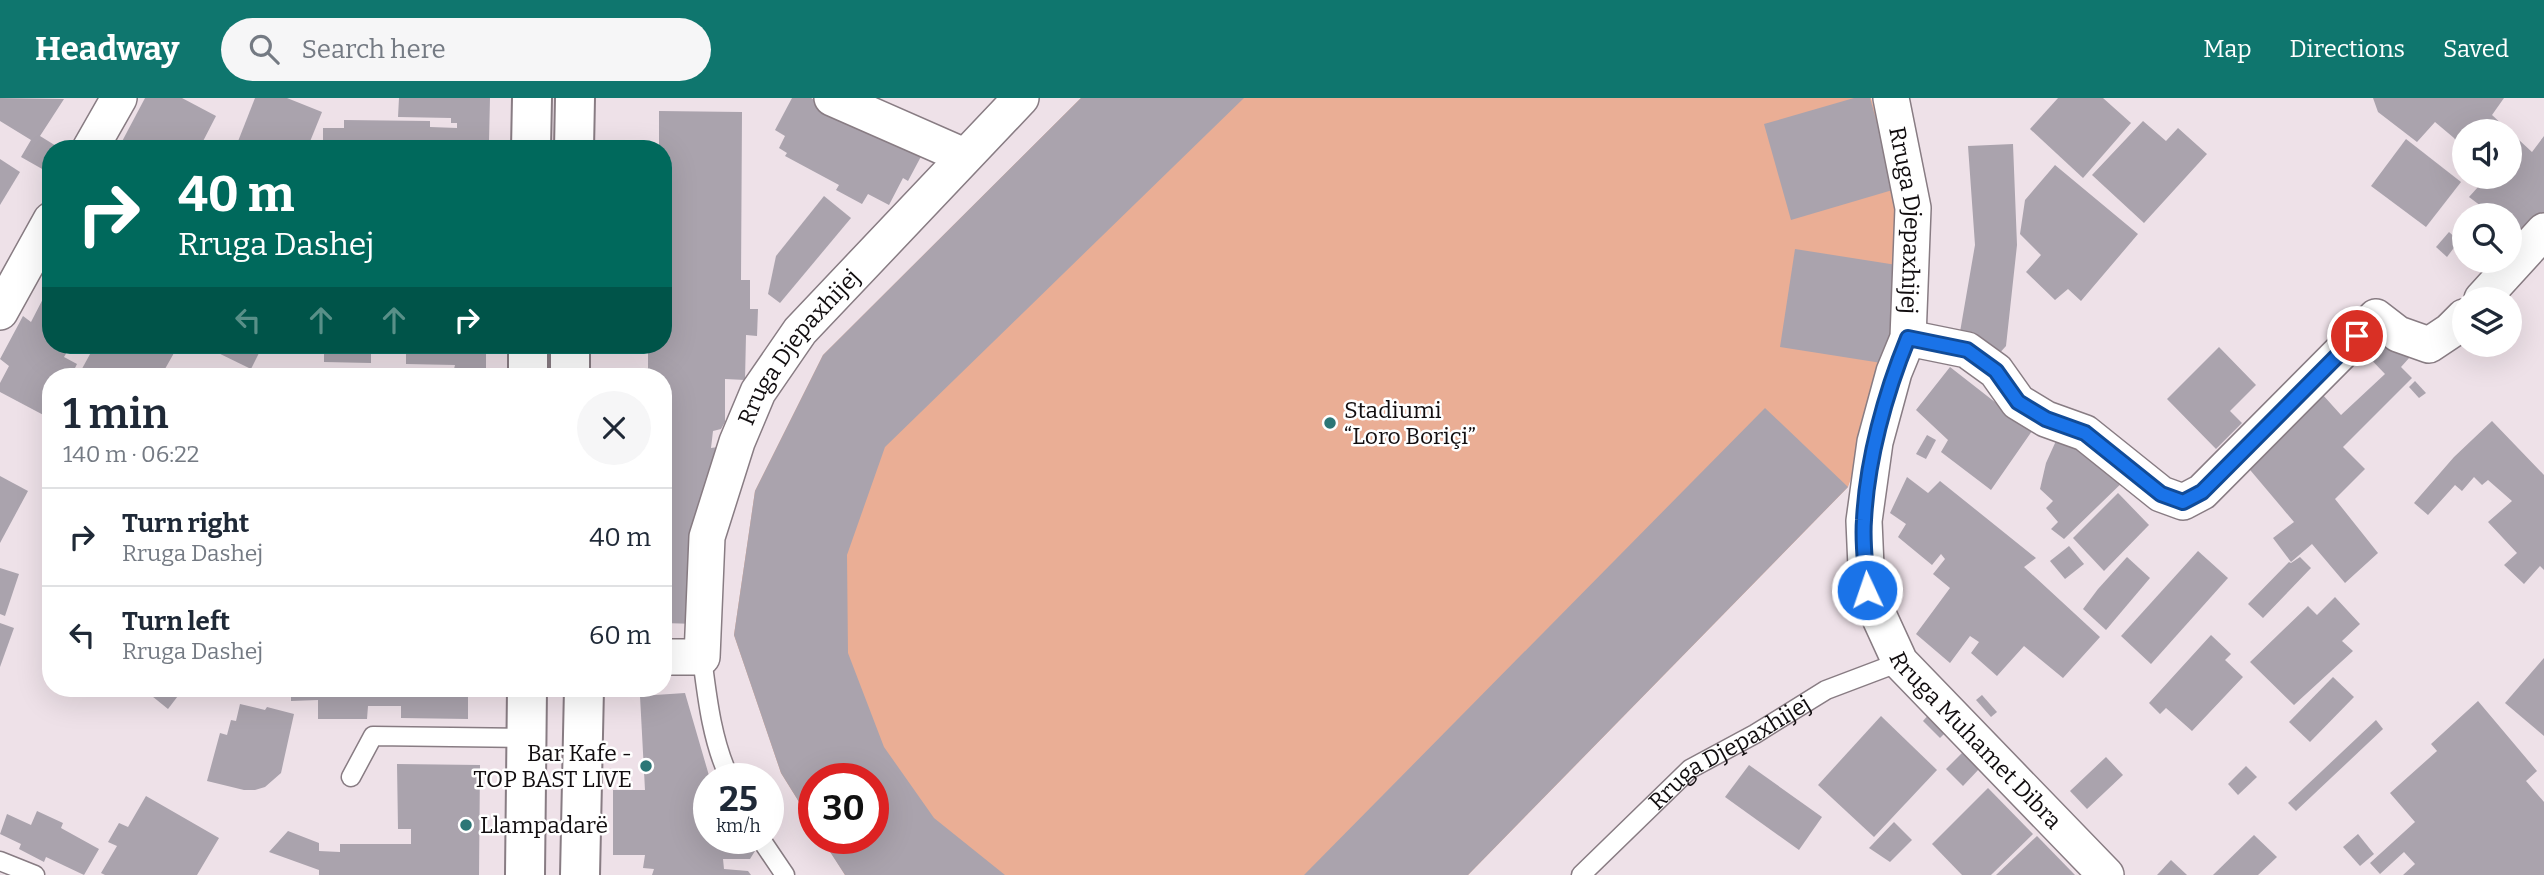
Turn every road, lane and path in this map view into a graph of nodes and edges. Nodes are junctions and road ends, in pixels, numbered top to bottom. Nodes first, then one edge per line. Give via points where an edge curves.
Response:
1 (118, 98) edge
2 (531, 98) edge
3 (575, 98) edge
4 (832, 98) edge
5 (1021, 98) edge
6 (1891, 98) edge
7 (95, 140) edge
8 (531, 140) edge
9 (574, 140) edge
10 (964, 156) junction
11 (2544, 231) edge
12 (42, 236) edge
13 (2493, 287) edge
14 (0, 312) edge
15 (2452, 329) edge
16 (1908, 338) junction
17 (1867, 590) joint
18 (672, 657) edge
19 (702, 657) junction
20 (1900, 662) junction
21 (527, 697) edge
22 (584, 697) edge
23 (527, 738) junction
24 (723, 763) edge
25 (351, 777) dead end
26 (771, 854) edge
27 (0, 861) edge
28 (35, 875) edge
29 (525, 875) edge
30 (580, 875) edge
31 (785, 875) edge
32 (1581, 875) edge
33 (2106, 875) edge

1 - 7 street
2 - 8 main road
3 - 9 main road
4 - 10 street
5 - 10 street, Rruga Djepaxhijej
6 - 16 street, Rruga Djepaxhijej via 1913,208
10 - 19 street, Rruga Djepaxhijej via 800,331 758,392 737,442 708,537
11 - 13 street
12 - 14 street
15 - 16 street via 2429,345 2398,334 2376,317 2202,492 2183,502 2161,494 2085,433 2046,419 2018,402 1996,371 1967,350
16 - 17 street, Rruga Djepaxhijej via 1875,442 1864,521
17 - 20 street, Rruga Muhamet Dibra
18 - 19 street
19 - 24 lane
20 - 32 lane, Rruga Djepaxhijej via 1826,690 1690,769
20 - 33 street, Rruga Muhamet Dibra
21 - 23 main road
22 - 30 main road
23 - 25 lane via 373,736
23 - 29 main road
26 - 31 lane
27 - 28 lane

